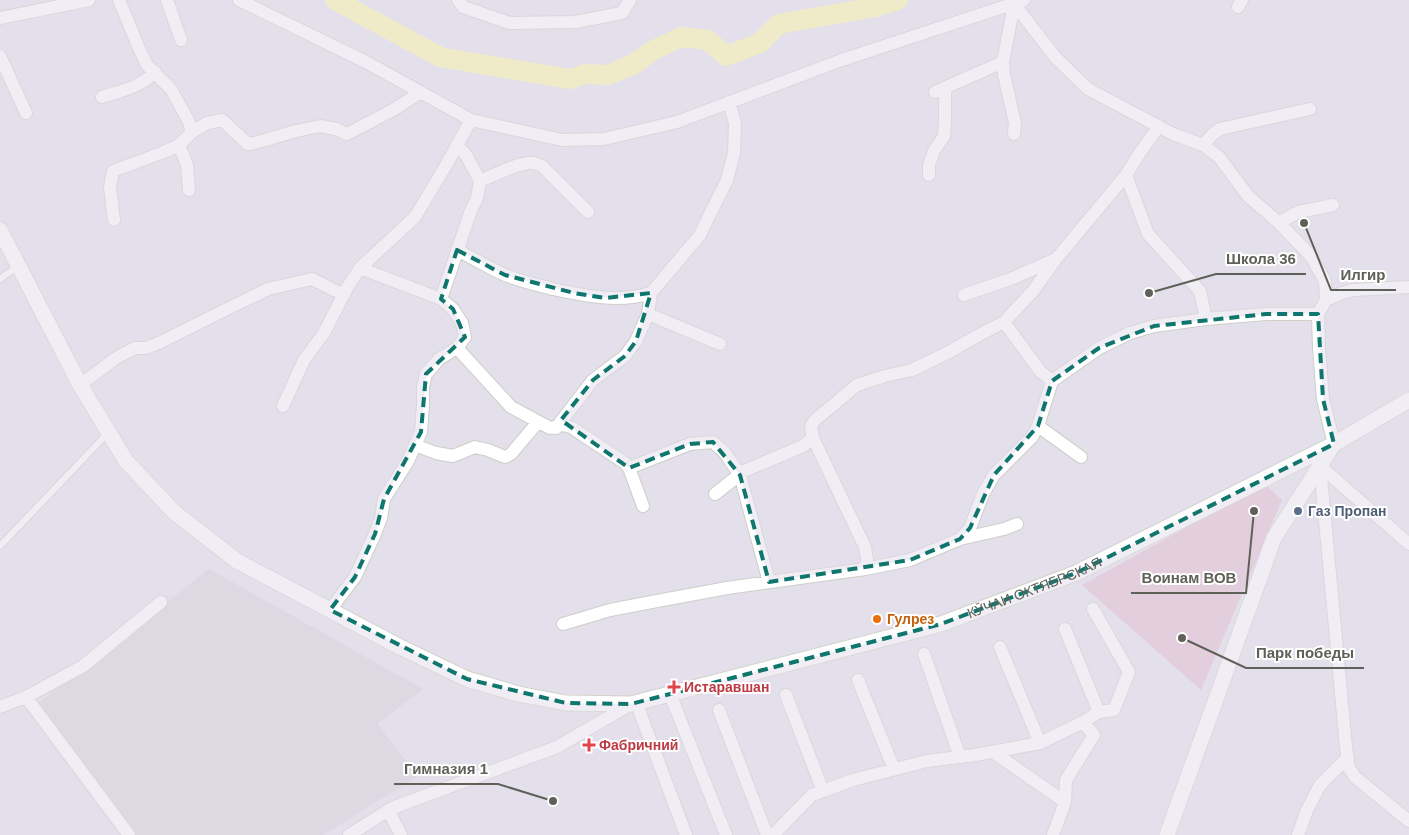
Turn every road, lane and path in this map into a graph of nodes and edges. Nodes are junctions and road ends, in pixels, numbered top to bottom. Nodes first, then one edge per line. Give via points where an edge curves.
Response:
1 (89, 0) edge
2 (119, 0) edge
3 (167, 0) edge
4 (239, 0) edge
5 (458, 0) edge
6 (630, 0) edge
7 (1019, 2) edge
8 (0, 18) edge
9 (181, 40) dead end
10 (0, 56) edge
11 (1003, 62) junction
12 (155, 72) junction
13 (421, 92) junction
14 (102, 97) dead end
15 (729, 102) junction
16 (1310, 109) dead end
17 (26, 113) dead end
18 (471, 120) junction
19 (1159, 126) junction
20 (192, 132) junction
21 (1014, 134) dead end
22 (179, 145) junction
23 (457, 145) junction
24 (1203, 145) junction
25 (1126, 174) junction
26 (929, 175) dead end
27 (480, 181) junction
28 (189, 190) dead end
29 (1333, 205) dead end
30 (588, 212) dead end
31 (114, 220) dead end
32 (1279, 223) junction
33 (0, 230) edge
34 (457, 250) junction
35 (1056, 259) junction
36 (18, 266) junction
37 (360, 268) junction
38 (0, 279) edge
39 (1409, 287) edge
40 (651, 293) junction
41 (344, 294) junction
42 (964, 295) dead end
43 (440, 299) junction
44 (1326, 300) junction
45 (648, 314) junction
46 (1318, 314) junction
47 (1206, 319) junction
48 (1004, 322) junction
49 (720, 344) dead end
50 (458, 348) junction
51 (1052, 381) junction
52 (80, 385) junction
53 (1409, 400) edge
54 (282, 406) dead end
55 (538, 422) junction
56 (1038, 426) junction
57 (556, 428) junction
58 (108, 432) junction
59 (813, 438) junction
60 (1334, 444) junction
61 (415, 445) junction
62 (1081, 458) dead end
63 (1320, 466) junction
64 (629, 468) junction
65 (740, 475) junction
66 (715, 494) dead end
67 (643, 506) dead end
68 (1017, 524) dead end
69 (960, 539) junction
70 (1409, 544) edge
71 (0, 546) edge
72 (865, 569) junction
73 (769, 582) junction
74 (161, 602) dead end
75 (1093, 609) dead end
76 (330, 610) junction
77 (563, 624) dead end
78 (1065, 629) dead end
79 (1000, 647) dead end
80 (924, 654) dead end
81 (858, 680) dead end
82 (670, 694) junction
83 (786, 695) dead end
84 (26, 697) junction
85 (634, 703) junction
86 (0, 707) edge
87 (719, 710) dead end
88 (1099, 712) junction
89 (1083, 722) junction
90 (1040, 743) junction
91 (993, 752) junction
92 (960, 757) junction
93 (1347, 758) junction
94 (894, 769) junction
95 (823, 791) junction
96 (1064, 802) junction
97 (388, 810) junction
98 (1409, 821) edge
99 (129, 835) edge
100 (349, 835) edge
101 (401, 835) edge
102 (686, 835) edge
103 (726, 835) edge
104 (767, 835) edge
105 (773, 835) edge
106 (1053, 835) edge
107 (1167, 835) edge
108 (1298, 835) edge

1 - 8 street
2 - 12 street via 147,65
3 - 9 street
4 - 13 street
5 - 6 street via 462,7 510,23 575,22 622,14
7 - 11 street
7 - 15 street via 839,61
7 - 19 street via 1056,58 1088,89
10 - 17 street
11 - 21 street
11 - 26 street via 940,90 944,136 934,151
12 - 14 street via 148,81
12 - 20 street via 171,89
13 - 18 street
13 - 20 street via 347,134 320,126 248,144 222,120
15 - 18 street via 677,122 604,139 562,140
15 - 40 street via 735,137 727,180 700,235
16 - 24 street via 1220,129
18 - 23 street
19 - 24 street
19 - 25 street
20 - 22 street
22 - 28 street via 187,165
22 - 31 street via 112,171 110,188
23 - 27 street
23 - 37 street via 415,217
24 - 32 street via 1219,157 1248,196
25 - 35 street
25 - 47 street via 1148,234 1200,291
27 - 30 street via 533,163 542,166
27 - 34 street via 477,198
29 - 32 street via 1298,212
32 - 44 street via 1311,256 1325,282
33 - 36 main road, КӮЧАИ ОКТЯБРСКАЯ
34 - 40 street via 506,275 574,294 629,298
34 - 43 street
35 - 42 street
35 - 48 street via 1033,291
36 - 38 lane
36 - 52 main road, КӮЧАИ ОКТЯБРСКАЯ
37 - 41 street
37 - 43 street
39 - 44 street via 1353,290
40 - 45 street
41 - 52 street via 312,280 268,289 161,342 135,348
41 - 54 street via 324,333 304,360
43 - 50 street via 453,309 462,323 464,337
44 - 46 street
45 - 49 street
45 - 57 street via 636,342 625,356 594,380
46 - 47 street
46 - 60 street via 1323,399
47 - 51 street via 1154,326 1130,333 1099,348
48 - 51 street via 1040,371
48 - 59 street via 912,370 858,385 815,420 811,426
50 - 55 street via 511,407
50 - 61 street via 439,359 426,374 420,432
51 - 56 street
52 - 58 main road, КӮЧАИ ОКТЯБРСКАЯ
53 - 60 main road, КӮЧАИ ОКТЯБРСКАЯ
55 - 57 street
55 - 61 street via 505,457 475,447 453,456 436,454
56 - 62 street
56 - 69 street via 1032,437 994,475 970,528
57 - 64 street via 563,425 571,427
58 - 71 lane
58 - 76 main road, КӮЧАИ ОКТЯБРСКАЯ via 126,461 174,512 237,561
59 - 65 street
59 - 72 street via 865,547
60 - 63 main road
60 - 82 main road, КӮЧАИ ОКТЯБРСКАЯ via 1076,573 932,626
61 - 76 street via 384,499 381,518 355,577
63 - 70 street
63 - 93 street
63 - 107 main road via 1274,538
64 - 65 street via 690,444 713,442
64 - 67 street
65 - 66 street
65 - 73 street
68 - 69 street
69 - 72 street via 910,560
72 - 73 street
73 - 77 street via 610,610
74 - 84 street via 83,666
75 - 88 street via 1129,672 1114,710
76 - 85 main road, КӮЧАИ ОКТЯБРСКАЯ via 467,680 566,703
78 - 88 street
79 - 90 street
80 - 92 street
81 - 94 street
82 - 85 main road, КӮЧАИ ОКТЯБРСКАЯ
82 - 103 street
83 - 95 street
84 - 86 street
84 - 99 street
85 - 97 street via 557,747
85 - 102 street
87 - 104 street
88 - 89 street
89 - 90 street
89 - 96 street via 1094,736 1066,780
90 - 91 street
91 - 92 street
91 - 96 street
92 - 94 street
93 - 98 street via 1355,777
93 - 108 street via 1320,785
94 - 95 street
95 - 105 street via 812,795
96 - 106 street
97 - 100 street
97 - 101 street

